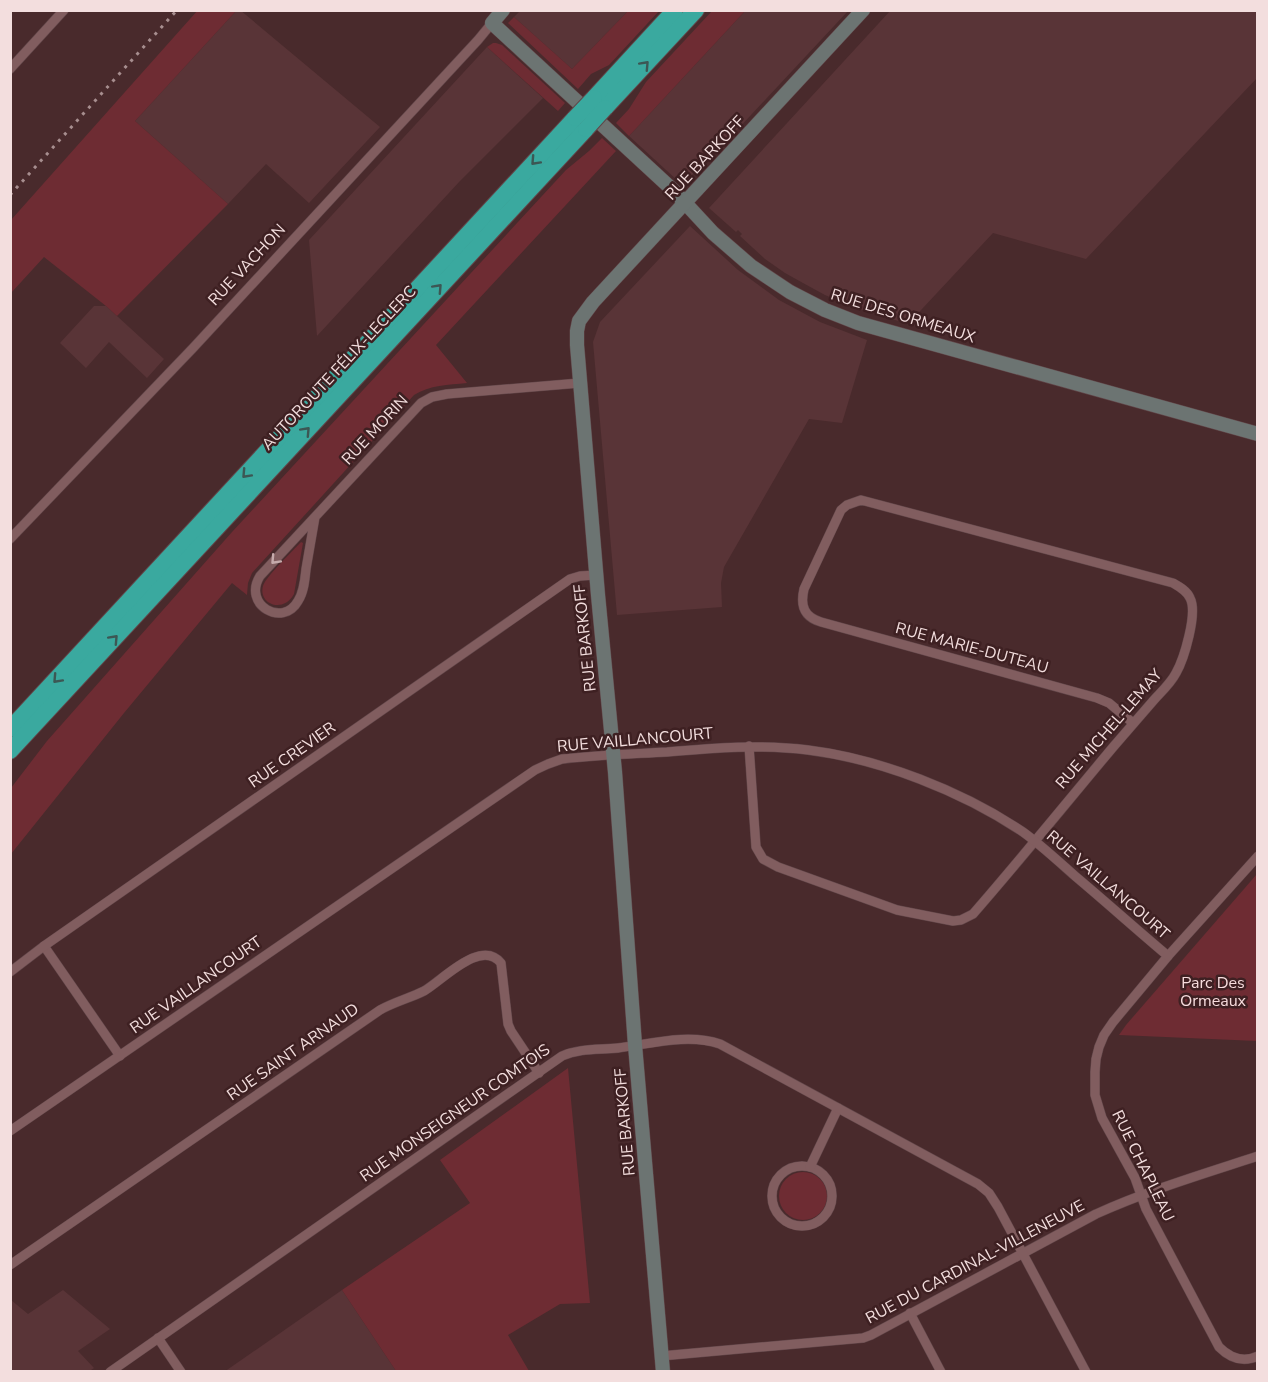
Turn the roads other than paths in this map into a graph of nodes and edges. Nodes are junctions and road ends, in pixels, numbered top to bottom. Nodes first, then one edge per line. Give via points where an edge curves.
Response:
1 (64, 10) edge
2 (503, 10) edge
3 (675, 10) edge
4 (696, 10) edge
5 (863, 10) edge
6 (492, 23) junction
7 (10, 69) edge
8 (599, 103) junction
9 (580, 123) junction
10 (685, 203) junction
11 (580, 383) junction
12 (1257, 434) edge
13 (315, 517) junction
14 (10, 539) edge
15 (596, 574) junction
16 (803, 606) joint
17 (40, 697) junction
18 (10, 722) edge
19 (1133, 723) junction
20 (10, 729) edge
21 (749, 746) junction
22 (12, 750) edge
23 (613, 755) junction
24 (1035, 841) junction
25 (1257, 855) edge
26 (44, 946) junction
27 (1168, 956) junction
28 (10, 972) edge
29 (635, 1045) junction
30 (120, 1056) junction
31 (539, 1073) junction
32 (838, 1108) junction
33 (10, 1131) edge
34 (1257, 1156) edge
35 (810, 1167) junction
36 (1141, 1194) junction
37 (1023, 1253) junction
38 (10, 1265) edge
39 (910, 1313) junction
40 (158, 1338) junction
41 (662, 1356) junction
42 (1257, 1356) edge
43 (110, 1371) edge
44 (182, 1371) edge
45 (663, 1371) edge
46 (941, 1371) edge
47 (1086, 1371) edge

1 - 7 street
2 - 6 street, RUE VACHON
3 - 8 highway, AUTOROUTE FÉLIX-LECLERC
8 -> 4 highway, AUTOROUTE FÉLIX-LECLERC
5 - 10 street, RUE BARKOFF
6 - 10 street, RUE DES ORMEAUX
6 - 14 street, RUE VACHON via 193,348
8 - 9 highway, AUTOROUTE FÉLIX-LECLERC, bridge
9 -> 17 highway, AUTOROUTE FÉLIX-LECLERC
22 -> 9 highway, AUTOROUTE FÉLIX-LECLERC
10 - 11 street, RUE BARKOFF via 581,318 577,331
10 - 12 street, RUE DES ORMEAUX via 760,273 835,314
11 - 13 street, RUE MORIN via 428,399
11 - 15 street, RUE BARKOFF
13 -> 13 street, RUE MORIN via 258,579 255,596 267,610 287,612 300,598
15 - 23 street, RUE BARKOFF
15 - 26 street, RUE CREVIER via 570,579
16 - 19 street, RUE MARIE-DUTEAU via 812,620 1097,698
16 - 19 street, RUE MICHEL-LEMAY via 804,589 841,510 861,500 1173,584 1187,593 1193,607 1181,665
17 - 18 highway
17 - 20 highway, AUTOROUTE FÉLIX-LECLERC
19 - 24 street, RUE MICHEL-LEMAY
21 - 23 street, RUE VAILLANCOURT
21 - 24 street, RUE VAILLANCOURT via 825,752 903,774 982,807
21 - 24 street, RUE MICHEL-LEMAY via 756,847 763,859 897,910 953,921 967,918
23 - 29 street, RUE BARKOFF
23 - 30 street, RUE VAILLANCOURT via 562,759 535,770
24 - 27 street, RUE VAILLANCOURT
25 - 27 street, RUE CHAPLEAU
26 - 28 street, RUE CREVIER
26 - 30 street
27 - 36 street, RUE CHAPLEAU via 1113,1022 1096,1059 1094,1084 1098,1107
29 - 31 street, RUE MONSEIGNEUR COMTOIS via 570,1053
29 - 32 street, RUE MONSEIGNEUR COMTOIS via 709,1040
29 - 41 street, RUE BARKOFF
30 - 33 street, RUE VAILLANCOURT
31 - 38 street, RUE SAINT ARNAUD via 510,1031 501,963 492,956 478,956 421,992 380,1010
31 - 40 street, RUE MONSEIGNEUR COMTOIS
32 - 35 street
32 - 37 street, RUE MONSEIGNEUR COMTOIS via 978,1184 998,1206
34 - 36 street, RUE DU CARDINAL-VILLENEUVE
35 - 35 street via 786,1171 777,1180 772,1198 784,1221 801,1227 819,1221 831,1206 831,1186 819,1171
36 - 37 street, RUE DU CARDINAL-VILLENEUVE
36 - 42 street, RUE CHAPLEAU via 1219,1347 1240,1359
37 - 39 street, RUE DU CARDINAL-VILLENEUVE
37 - 47 street, RUE MONSEIGNEUR COMTOIS
39 - 41 street, RUE DU CARDINAL-VILLENEUVE via 863,1338
39 - 46 street
40 - 43 street, RUE MONSEIGNEUR COMTOIS
40 - 44 street
41 - 45 street, RUE BARKOFF

